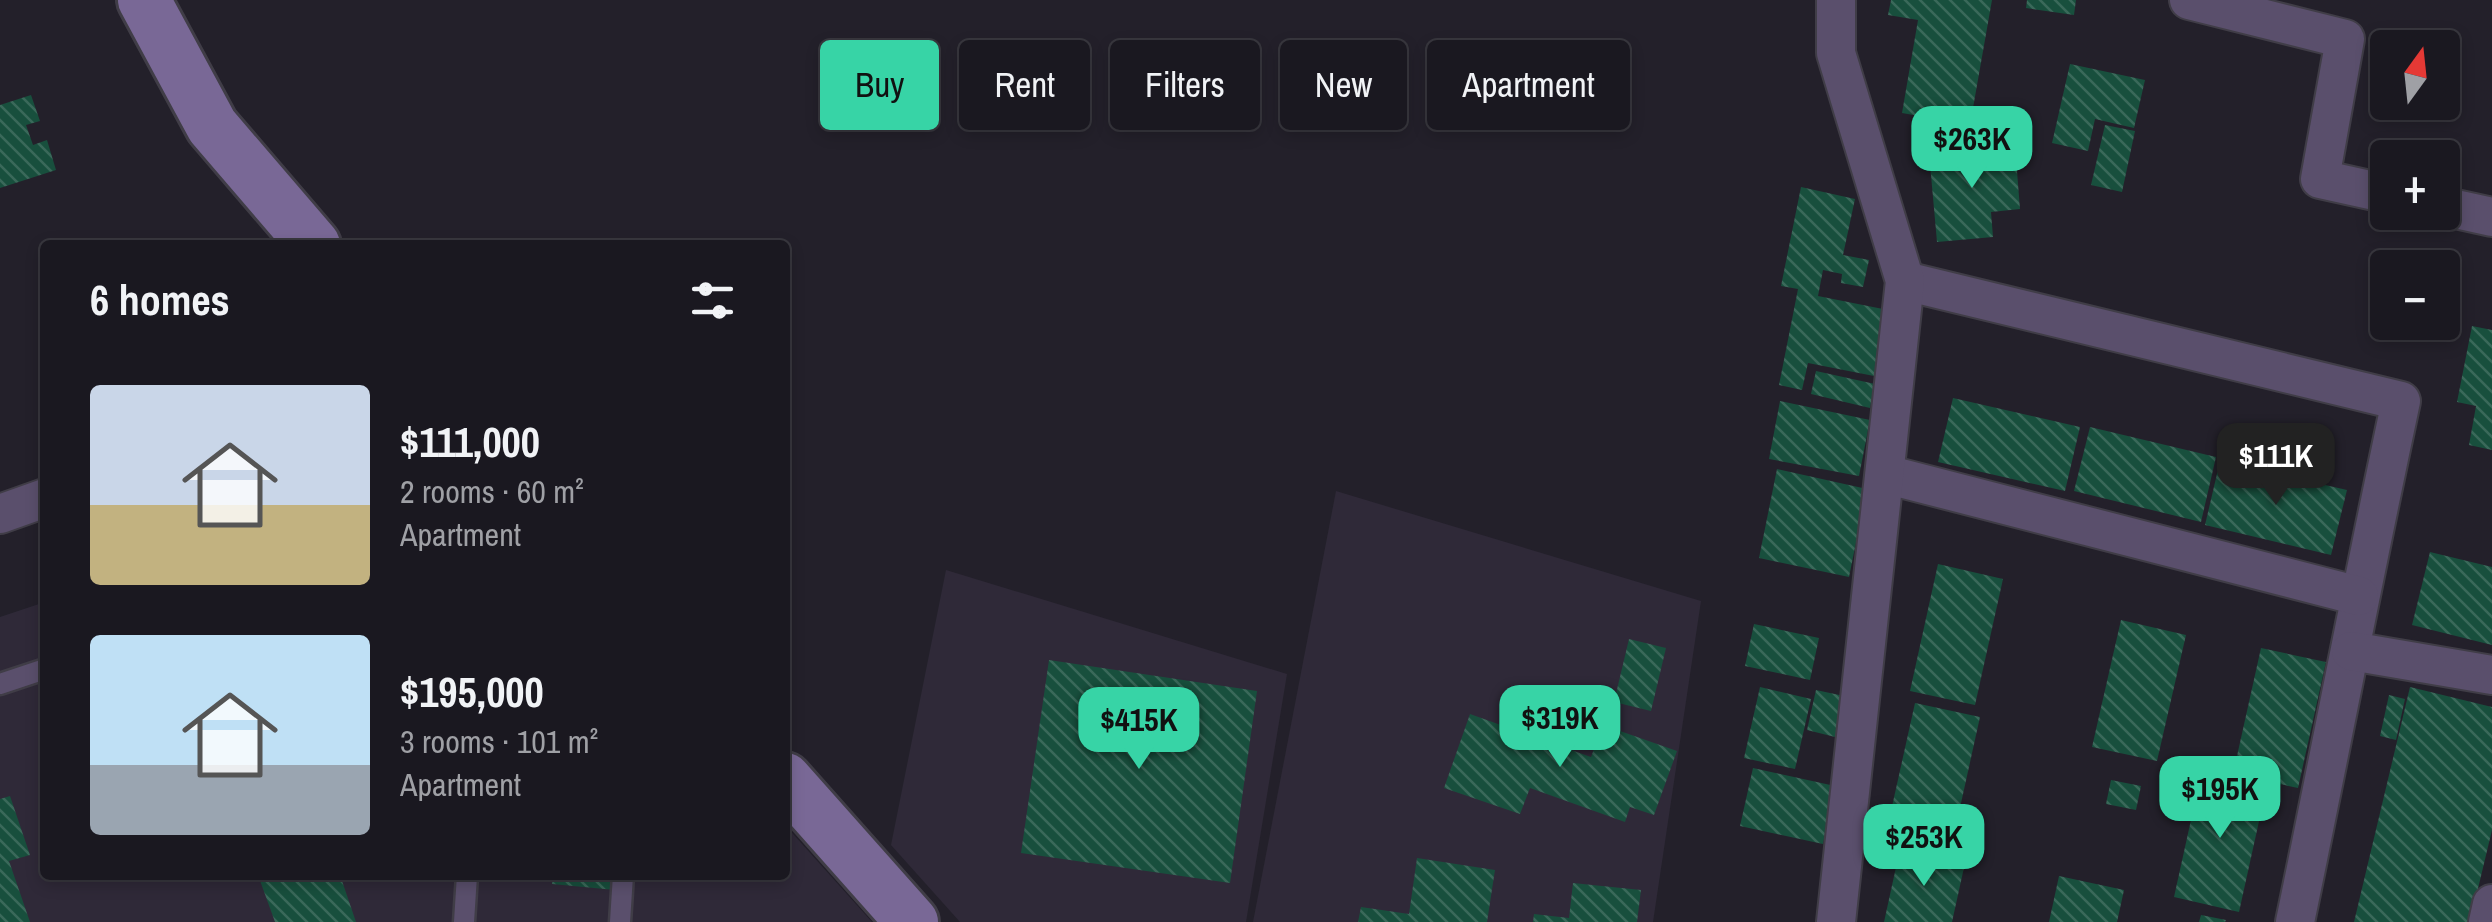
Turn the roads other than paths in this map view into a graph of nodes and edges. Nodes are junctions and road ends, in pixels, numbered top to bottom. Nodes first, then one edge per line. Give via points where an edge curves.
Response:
1 (144, 0) edge
2 (1836, 0) edge
3 (2188, 0) edge
4 (2370, 190) edge
5 (2460, 210) edge
6 (2492, 217) edge
7 (310, 240) edge
8 (1905, 280) junction
9 (1884, 474) junction
10 (40, 500) edge
11 (0, 514) edge
12 (2359, 596) junction
13 (2351, 651) junction
14 (40, 671) edge
15 (2492, 676) edge
16 (0, 684) edge
17 (790, 786) edge
18 (467, 880) edge
19 (623, 880) edge
20 (2492, 904) edge
21 (464, 922) edge
22 (620, 922) edge
23 (912, 922) edge
24 (1836, 922) edge
25 (2295, 922) edge
26 (2488, 922) edge

1 - 7 main road via 212,126
2 - 8 street via 1836,53
3 - 4 street via 2345,39 2320,179
5 - 6 street
8 - 9 street
8 - 12 street via 2402,401
9 - 12 street
9 - 24 street
10 - 11 street
12 - 13 street
13 - 15 street
13 - 25 street
14 - 16 lane
17 - 23 main road
18 - 21 lane
19 - 22 lane
20 - 26 street

